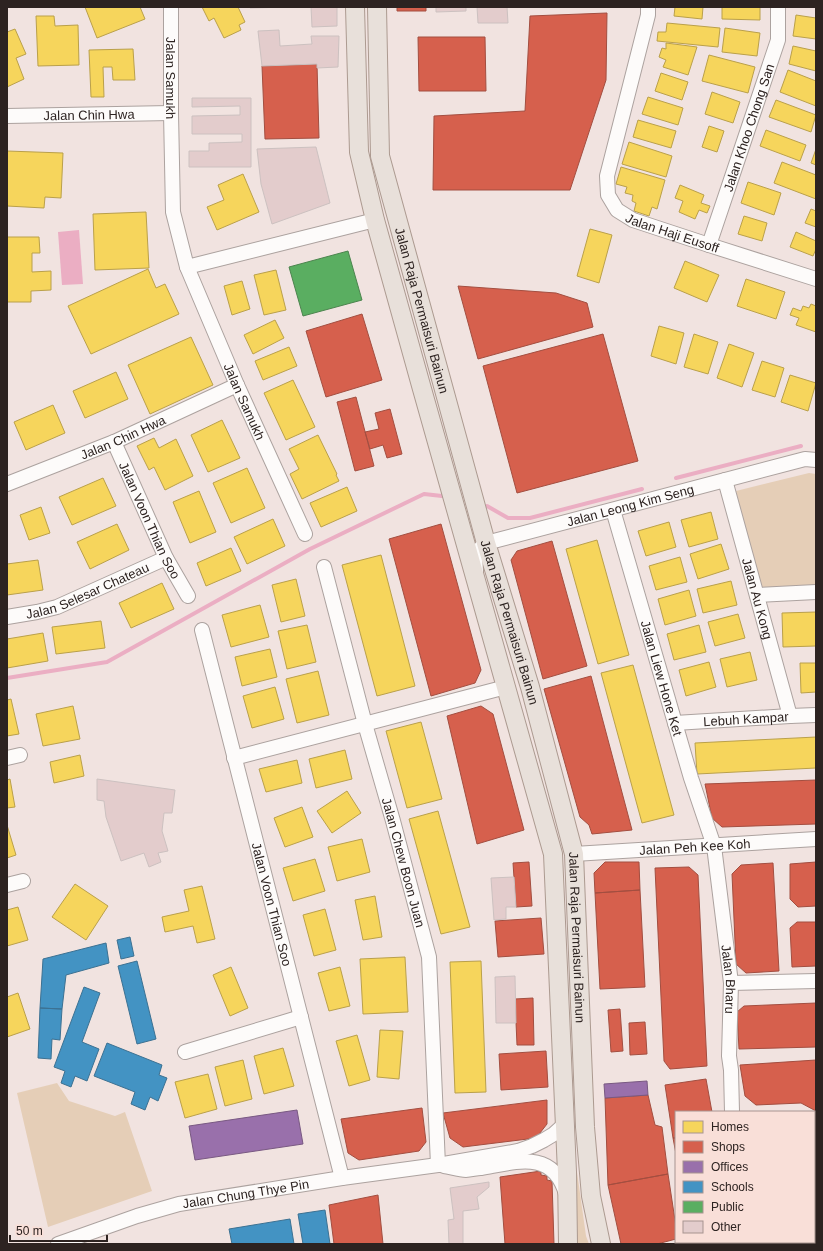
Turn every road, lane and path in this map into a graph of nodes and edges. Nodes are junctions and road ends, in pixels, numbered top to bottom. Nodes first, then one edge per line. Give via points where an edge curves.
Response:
1 (171, 7) edge
2 (355, 7) edge
3 (377, 7) edge
4 (648, 7) edge
5 (778, 7) edge
6 (171, 113) junction
7 (7, 116) edge
8 (375, 220) junction
9 (709, 245) junction
10 (187, 267) junction
11 (816, 279) edge
12 (237, 385) junction
13 (114, 442) junction
14 (816, 460) edge
15 (726, 480) junction
16 (7, 484) edge
17 (613, 510) junction
18 (305, 534) dead end
19 (486, 542) junction
20 (166, 558) junction
21 (324, 567) dead end
22 (476, 581) junction
23 (816, 592) edge
24 (757, 595) junction
25 (188, 596) dead end
26 (7, 617) edge
27 (202, 630) dead end
28 (506, 687) junction
29 (790, 716) junction
30 (816, 716) edge
31 (365, 724) junction
32 (675, 724) junction
33 (234, 758) junction
34 (816, 839) edge
35 (714, 846) junction
36 (574, 854) junction
37 (23, 881) dead end
38 (7, 885) edge
39 (816, 982) edge
40 (731, 983) junction
41 (301, 1017) junction
42 (185, 1052) dead end
43 (732, 1111) edge
44 (565, 1124) junction
45 (438, 1165) junction
46 (342, 1178) junction
47 (567, 1200) junction
48 (58, 1244) edge
49 (568, 1244) edge
50 (600, 1244) edge

1 - 6 street, Jalan Samukh
2 - 8 main road, Jalan Raja Permaisuri Bainun via 359,152
3 - 19 main road, Jalan Raja Permaisuri Bainun via 380,156
4 - 9 street, Jalan Haji Eusoff via 607,176 608,195 617,210 633,220
5 - 9 street, Jalan Khoo Chong San via 778,40
6 - 7 street, Jalan Chin Hwa
6 - 10 street, Jalan Samukh via 173,212
8 - 10 street
8 - 22 main road, Jalan Raja Permaisuri Bainun
9 - 11 street, Jalan Haji Eusoff
10 - 12 street, Jalan Samukh
12 - 13 street, Jalan Chin Hwa
12 - 18 street, Jalan Samukh
13 - 16 street, Jalan Chin Hwa
13 - 20 street, Jalan Voon Thian Soo
14 - 15 street, Jalan Leong Kim Seng via 805,459
15 - 17 street, Jalan Leong Kim Seng
15 - 24 street, Jalan Au Kong
17 - 19 street, Jalan Leong Kim Seng
17 - 32 street, Jalan Liew Hone Ket
19 - 22 street via 475,557
19 - 36 main road, Jalan Raja Permaisuri Bainun via 530,687
20 - 25 street, Jalan Voon Thian Soo
20 - 26 street, Jalan Selesar Chateau via 57,607
21 - 31 street, Jalan Chew Boon Juan
22 - 28 main road, Jalan Raja Permaisuri Bainun
23 - 24 street
24 - 29 street, Jalan Au Kong
27 - 33 street, Jalan Voon Thian Soo
28 - 31 street
28 - 44 main road, Jalan Raja Permaisuri Bainun via 553,854
29 - 30 street, Lebuh Kampar
29 - 32 street, Lebuh Kampar
31 - 33 street
31 - 45 street, Jalan Chew Boon Juan via 429,957
32 - 35 street, Jalan Liew Hone Ket
33 - 41 street, Jalan Voon Thian Soo
34 - 35 street, Jalan Peh Kee Koh
35 - 36 street, Jalan Peh Kee Koh
35 - 40 street, Jalan Bharu
36 - 50 main road, Jalan Raja Permaisuri Bainun via 586,1127 591,1196
37 - 38 street
39 - 40 street
40 - 43 street, Jalan Bharu via 729,1056
41 - 42 street
41 - 46 street, Jalan Voon Thian Soo
44 - 45 street, Jalan Chung Thye Pin via 544,1140 518,1151
44 - 47 main road, Jalan Raja Permaisuri Bainun
45 - 46 street, Jalan Chung Thye Pin
45 - 47 street, Jalan Chung Thye Pin via 466,1170 520,1161 537,1162 556,1173
46 - 48 street, Jalan Chung Thye Pin via 179,1204
47 - 49 main road, Jalan Raja Permaisuri Bainun

